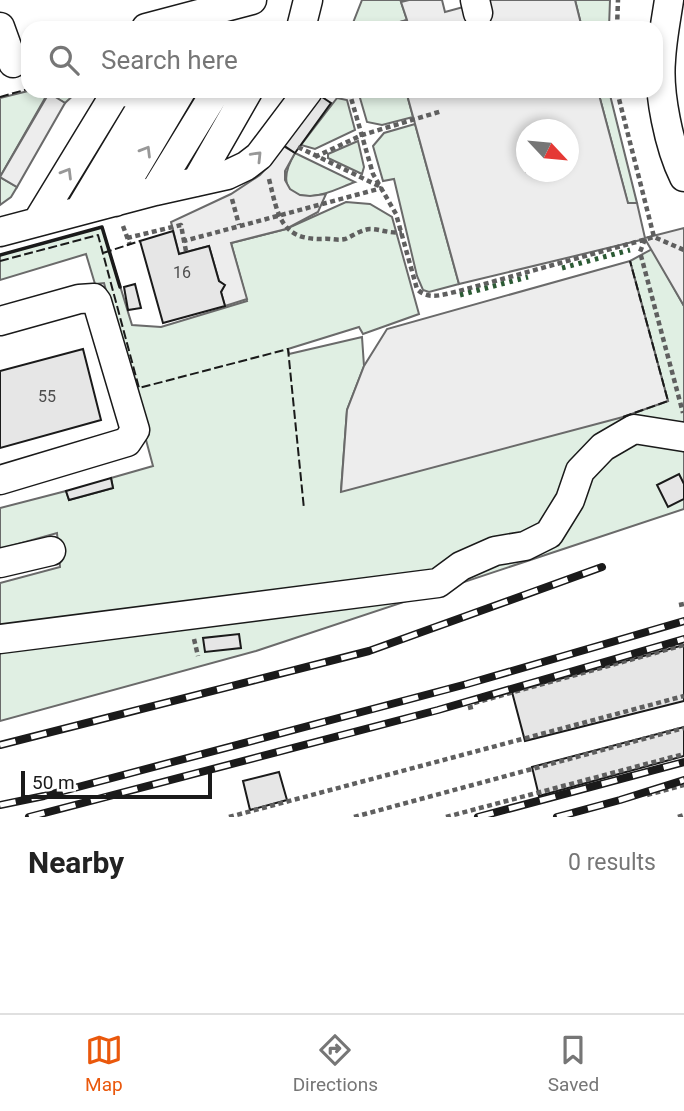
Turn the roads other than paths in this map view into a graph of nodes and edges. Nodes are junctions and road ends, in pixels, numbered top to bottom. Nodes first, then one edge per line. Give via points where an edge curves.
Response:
1 (252, 0) edge
2 (307, 0) edge
3 (669, 0) edge
4 (172, 21) edge
5 (302, 21) edge
6 (0, 27) edge
7 (663, 41) edge
8 (14, 63) edge
9 (663, 92) edge
10 (114, 98) edge
11 (147, 98) edge
12 (177, 98) edge
13 (211, 98) edge
14 (244, 98) edge
15 (303, 98) edge
16 (684, 177) edge
17 (196, 182) junction
18 (155, 191) junction
19 (116, 202) junction
20 (79, 211) junction
21 (37, 222) junction
22 (0, 232) edge
23 (0, 321) edge
24 (684, 437) edge
25 (0, 480) edge
26 (51, 551) dead end
27 (0, 563) edge
28 (0, 639) edge

1 - 4 street
2 - 5 street
3 - 7 street
6 - 8 street
9 - 16 street via 666,121
21 -> 10 street
11 - 20 street
19 -> 12 street
13 - 18 street
14 - 17 street
17 -> 15 street via 246,166
17 - 18 street
18 - 19 street
19 - 20 street
20 - 21 street
21 - 22 street
23 - 25 street via 94,298 135,430 127,442
24 - 28 street via 634,429 603,447 580,471 570,500 549,534 461,566 438,583
26 - 27 street

